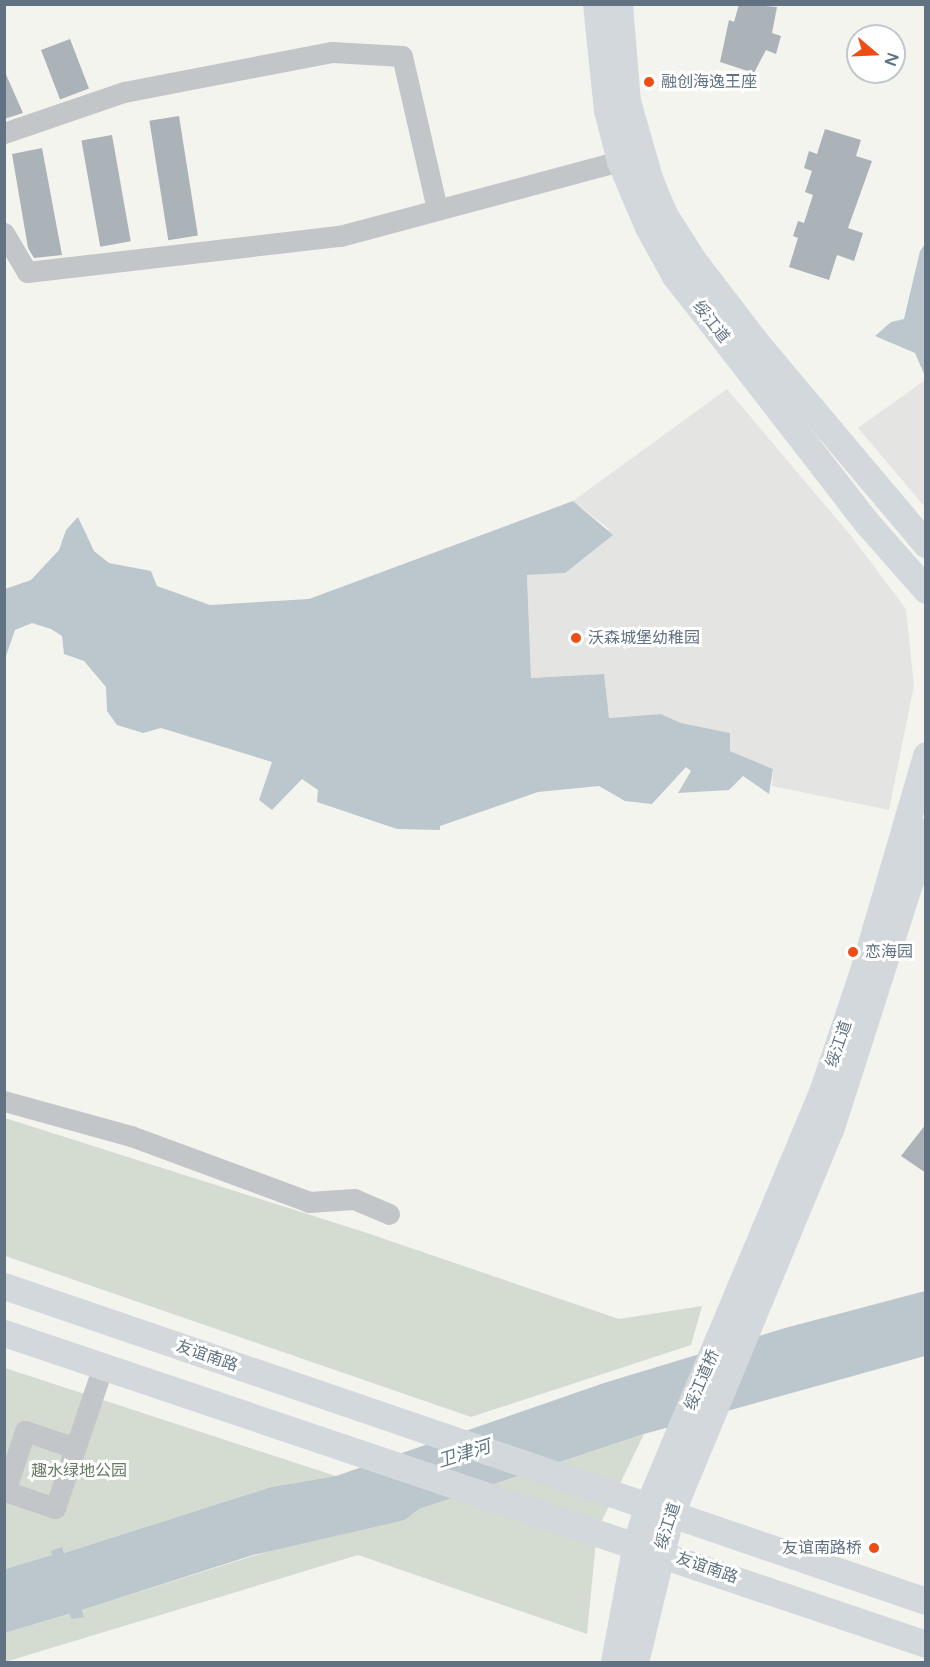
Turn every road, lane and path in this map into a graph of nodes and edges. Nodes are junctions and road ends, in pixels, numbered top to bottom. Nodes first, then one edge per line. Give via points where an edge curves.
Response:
1 (596, 4) edge
2 (619, 4) edge
3 (4, 133) edge
4 (620, 161) junction
5 (437, 209) junction
6 (4, 233) edge
7 (926, 544) edge
8 (922, 591) edge
9 (926, 754) edge
10 (926, 831) edge
11 (4, 1101) edge
12 (389, 1214) dead end
13 (4, 1286) edge
14 (753, 1318) joint
15 (725, 1324) joint
16 (4, 1333) edge
17 (103, 1366) junction
18 (705, 1428) junction
19 (75, 1448) dead end
20 (660, 1509) junction
21 (747, 1539) junction
22 (648, 1547) junction
23 (732, 1577) junction
24 (926, 1601) edge
25 (926, 1644) edge
26 (614, 1662) edge
27 (635, 1662) edge

1 - 4 main road, 绥江道 via 599,61
2 - 7 main road, 绥江道 via 627,101 650,181 665,216 693,260 759,346
3 - 5 street via 135,89 332,52 402,56
4 - 5 street
4 - 8 main road, 绥江道 via 648,227 675,276
5 - 6 street via 340,236 27,272
9 - 15 main road, 绥江道 via 863,971 822,1092
10 - 14 main road, 绥江道 via 830,1130
11 - 12 street via 131,1136 309,1202 354,1199
13 - 20 main road, 友谊南路
14 - 18 main road, 绥江道桥
15 - 20 main road, 绥江道桥 via 678,1437
16 - 17 main road
17 - 19 street
17 - 22 main road, 友谊南路
18 - 20 main road, 绥江道
18 - 21 main road via 695,1475 698,1497 711,1516
20 - 21 main road
20 - 22 main road, 绥江道
20 - 23 main road via 696,1551
21 - 24 main road
22 - 23 main road, 友谊南路
22 - 26 main road, 绥江道
22 - 27 main road, 绥江道
23 - 25 main road, 友谊南路

